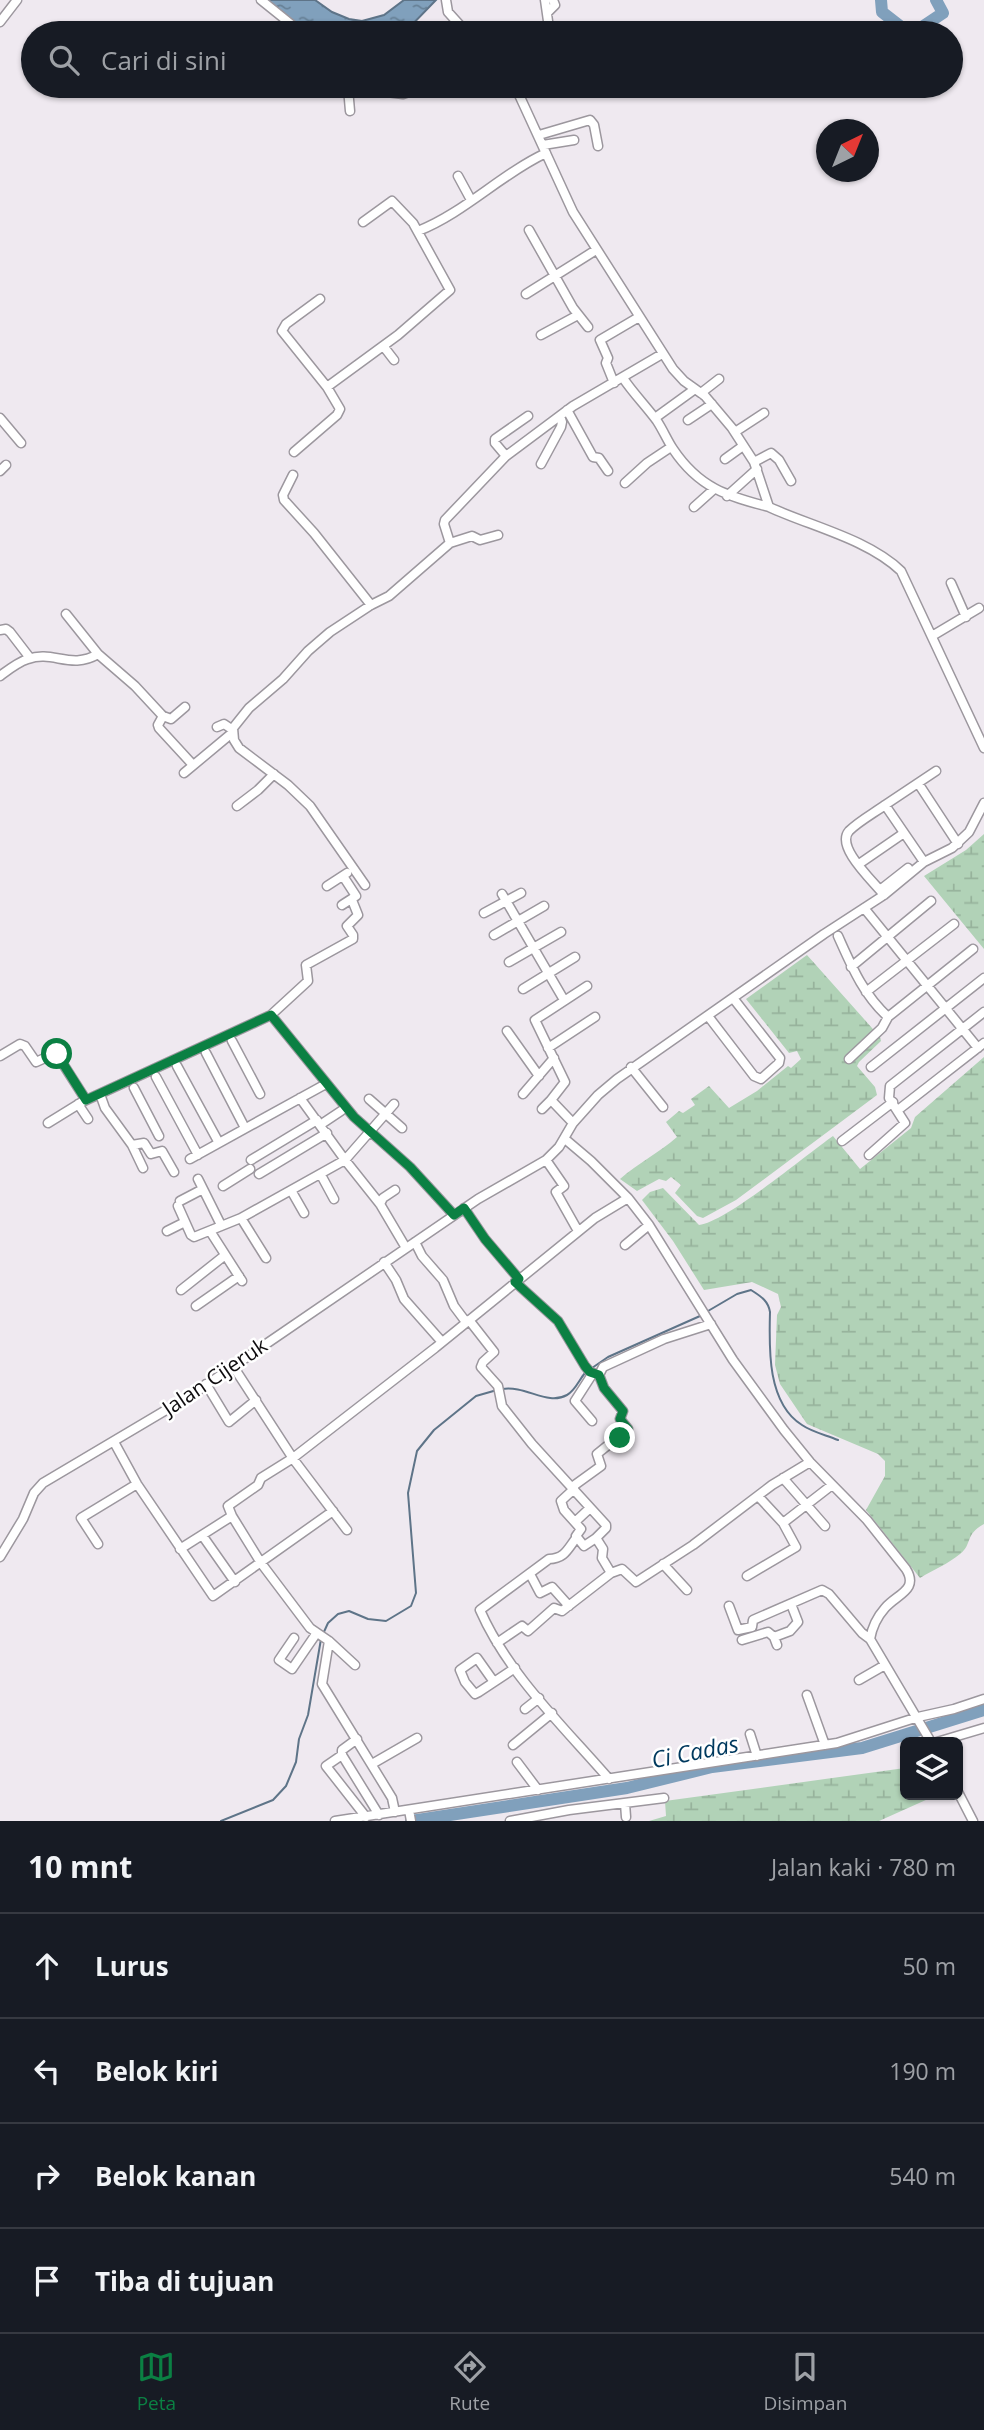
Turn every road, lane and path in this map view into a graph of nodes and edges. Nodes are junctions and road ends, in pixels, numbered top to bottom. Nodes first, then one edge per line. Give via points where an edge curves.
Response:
1 (17, 0) edge
2 (261, 0) edge
3 (446, 0) edge
4 (545, 0) edge
5 (553, 0) edge
6 (548, 12) junction
7 (287, 21) edge
8 (456, 21) edge
9 (549, 21) edge
10 (0, 22) edge
11 (349, 98) edge
12 (521, 98) edge
13 (350, 111) dead end
14 (539, 135) junction
15 (574, 140) dead end
16 (598, 146) dead end
17 (544, 149) junction
18 (458, 176) dead end
19 (471, 200) junction
20 (363, 222) dead end
21 (529, 230) dead end
22 (418, 232) junction
23 (597, 250) junction
24 (555, 276) junction
25 (526, 294) dead end
26 (320, 299) dead end
27 (578, 315) junction
28 (639, 317) junction
29 (588, 327) dead end
30 (541, 335) dead end
31 (384, 347) junction
32 (662, 354) junction
33 (394, 360) dead end
34 (623, 378) junction
35 (719, 379) dead end
36 (614, 383) junction
37 (327, 387) junction
38 (698, 391) junction
39 (712, 404) junction
40 (563, 413) junction
41 (764, 413) dead end
42 (528, 416) dead end
43 (0, 418) edge
44 (655, 418) junction
45 (688, 420) dead end
46 (735, 432) junction
47 (21, 443) dead end
48 (743, 446) junction
49 (671, 447) junction
50 (294, 453) dead end
51 (506, 456) junction
52 (725, 459) dead end
53 (541, 464) dead end
54 (755, 466) junction
55 (608, 471) dead end
56 (293, 475) dead end
57 (791, 481) dead end
58 (625, 483) dead end
59 (713, 490) junction
60 (727, 496) junction
61 (694, 507) dead end
62 (769, 507) junction
63 (498, 535) dead end
64 (450, 543) junction
65 (951, 583) dead end
66 (370, 605) junction
67 (979, 608) dead end
68 (66, 614) dead end
69 (966, 617) junction
70 (0, 630) edge
71 (932, 636) junction
72 (98, 654) junction
73 (30, 658) junction
74 (0, 676) edge
75 (185, 707) dead end
76 (163, 716) junction
77 (217, 727) dead end
78 (232, 732) junction
79 (984, 748) edge
80 (193, 765) junction
81 (936, 771) dead end
82 (184, 773) dead end
83 (274, 774) junction
84 (918, 783) junction
85 (984, 803) edge
86 (886, 805) junction
87 (237, 807) dead end
88 (904, 833) junction
89 (958, 844) junction
90 (923, 860) junction
91 (859, 864) junction
92 (352, 869) junction
93 (343, 876) junction
94 (365, 885) dead end
95 (327, 886) dead end
96 (882, 892) junction
97 (521, 893) dead end
98 (504, 897) junction
99 (352, 900) junction
100 (931, 901) dead end
101 (342, 905) dead end
102 (544, 906) dead end
103 (864, 908) junction
104 (484, 913) dead end
105 (519, 921) junction
106 (954, 924) dead end
107 (561, 932) dead end
108 (494, 935) dead end
109 (838, 936) dead end
110 (887, 936) junction
111 (534, 947) junction
112 (973, 949) dead end
113 (575, 957) dead end
114 (908, 960) junction
115 (509, 961) dead end
116 (851, 967) junction
117 (548, 974) junction
118 (984, 978) edge
119 (927, 984) junction
120 (587, 986) dead end
121 (523, 989) dead end
122 (866, 992) junction
123 (733, 998) junction
124 (564, 1000) junction
125 (946, 1006) junction
126 (984, 1012) edge
127 (271, 1015) junction
128 (708, 1016) junction
129 (595, 1017) dead end
130 (888, 1017) junction
131 (962, 1029) junction
132 (507, 1031) dead end
133 (232, 1041) dead end
134 (981, 1046) edge
135 (548, 1048) junction
136 (206, 1053) dead end
137 (0, 1056) edge
138 (554, 1058) junction
139 (849, 1059) dead end
140 (177, 1066) dead end
141 (631, 1067) junction
142 (871, 1067) dead end
143 (539, 1076) junction
144 (156, 1077) dead end
145 (324, 1085) dead end
146 (134, 1088) dead end
147 (100, 1094) junction
148 (260, 1094) dead end
149 (523, 1094) dead end
150 (300, 1098) junction
151 (369, 1099) dead end
152 (551, 1100) junction
153 (82, 1102) junction
154 (394, 1104) dead end
155 (895, 1106) junction
156 (663, 1107) dead end
157 (542, 1109) dead end
158 (341, 1111) dead end
159 (385, 1113) junction
160 (88, 1119) dead end
161 (319, 1122) junction
162 (573, 1123) junction
163 (48, 1124) dead end
164 (245, 1128) junction
165 (402, 1128) dead end
166 (369, 1131) junction
167 (327, 1133) junction
168 (159, 1136) dead end
169 (565, 1139) junction
170 (842, 1141) dead end
171 (219, 1143) junction
172 (132, 1144) junction
173 (151, 1154) junction
174 (869, 1156) dead end
175 (139, 1159) junction
176 (345, 1160) junction
177 (546, 1160) junction
178 (143, 1168) dead end
179 (174, 1172) dead end
180 (259, 1174) dead end
181 (321, 1175) junction
182 (198, 1179) dead end
183 (223, 1186) dead end
184 (203, 1189) junction
185 (395, 1190) dead end
186 (292, 1192) junction
187 (628, 1198) junction
188 (334, 1199) dead end
189 (380, 1204) junction
190 (464, 1208) junction
191 (304, 1213) dead end
192 (454, 1215) junction
193 (242, 1218) junction
194 (185, 1222) junction
195 (221, 1225) junction
196 (649, 1225) junction
197 (167, 1231) dead end
198 (210, 1231) junction
199 (578, 1231) junction
200 (415, 1242) junction
201 (625, 1245) dead end
202 (405, 1248) junction
203 (224, 1256) junction
204 (266, 1258) dead end
205 (384, 1262) junction
206 (517, 1280) junction
207 (181, 1290) dead end
208 (196, 1306) dead end
209 (468, 1321) junction
210 (710, 1323) junction
211 (442, 1342) junction
212 (233, 1366) junction
213 (592, 1372) junction
214 (206, 1384) junction
215 (257, 1400) junction
216 (592, 1420) dead end
217 (114, 1442) junction
218 (293, 1458) junction
219 (810, 1462) junction
220 (783, 1478) junction
221 (137, 1484) junction
222 (832, 1485) junction
223 (573, 1488) junction
224 (758, 1496) junction
225 (806, 1506) junction
226 (590, 1508) junction
227 (333, 1511) junction
228 (232, 1516) junction
229 (575, 1522) junction
230 (783, 1523) junction
231 (825, 1527) dead end
232 (347, 1530) dead end
233 (202, 1535) junction
234 (576, 1537) junction
235 (596, 1538) junction
236 (98, 1544) dead end
237 (180, 1549) junction
238 (0, 1557) edge
239 (261, 1563) junction
240 (663, 1564) junction
241 (611, 1573) junction
242 (530, 1574) junction
243 (747, 1576) dead end
244 (235, 1583) junction
245 (687, 1590) dead end
246 (791, 1604) junction
247 (569, 1606) junction
248 (729, 1606) dead end
249 (738, 1630) junction
250 (317, 1634) junction
251 (294, 1638) dead end
252 (870, 1639) junction
253 (327, 1640) junction
254 (742, 1640) junction
255 (497, 1643) junction
256 (741, 1651) dead end
257 (355, 1665) dead end
258 (885, 1665) junction
259 (514, 1668) junction
260 (859, 1680) dead end
261 (494, 1682) junction
262 (807, 1695) dead end
263 (539, 1698) junction
264 (984, 1699) edge
265 (525, 1709) dead end
266 (552, 1713) junction
267 (919, 1719) junction
268 (984, 1728) edge
269 (750, 1734) dead end
270 (928, 1737) edge
271 (954, 1737) edge
272 (417, 1738) dead end
273 (357, 1739) junction
274 (513, 1745) dead end
275 (825, 1745) junction
276 (342, 1755) junction
277 (757, 1756) junction
278 (517, 1762) dead end
279 (372, 1764) junction
280 (609, 1779) junction
281 (538, 1790) junction
282 (664, 1798) dead end
283 (962, 1800) edge
284 (625, 1803) junction
285 (396, 1812) junction
286 (379, 1815) junction
287 (410, 1815) edge
288 (366, 1817) junction
289 (626, 1817) dead end
290 (972, 1819) edge
291 (335, 1821) edge
292 (510, 1821) edge
293 (962, 1821) edge

1 - 10 street
2 - 7 street
3 - 8 street
4 - 6 street
5 - 6 street via 555,5
6 - 9 street
11 - 13 street
12 - 14 street
14 - 16 street via 590,120
14 - 17 street
15 - 17 street
17 - 19 street
17 - 23 street
18 - 19 street
19 - 22 street
20 - 22 street via 392,201
21 - 24 street
22 - 31 street via 450,290
23 - 24 street
23 - 28 street
24 - 25 street
24 - 27 street
26 - 37 street via 282,331
27 - 29 street
27 - 30 street
28 - 32 street
28 - 36 street via 600,340
31 - 33 street
31 - 37 street
32 - 34 street
32 - 38 street
34 - 36 street
34 - 44 street
35 - 38 street
36 - 40 street
37 - 50 street via 339,412
38 - 39 street
38 - 44 street
39 - 45 street
39 - 46 street
40 - 51 street
40 - 53 street via 561,428
40 - 55 street
41 - 46 street
42 - 51 street via 495,439
43 - 47 street
44 - 49 street
46 - 48 street
48 - 52 street
48 - 54 street
49 - 58 street
49 - 59 street
51 - 64 street via 445,520
54 - 57 street via 771,453
54 - 60 street
54 - 62 street
56 - 66 street via 284,500
59 - 60 street
59 - 61 street
60 - 62 street
62 - 71 street via 893,563
63 - 64 street
64 - 66 street via 389,596
65 - 69 street
66 - 78 street via 308,651
67 - 69 street
68 - 72 street
69 - 71 street
70 - 73 street via 10,632
71 - 79 street
72 - 73 street via 73,662
72 - 76 street
73 - 74 street
75 - 76 street via 171,719
76 - 80 street via 159,728
77 - 78 street via 224,724
78 - 80 street
78 - 83 street via 239,748
80 - 82 street
81 - 84 street
83 - 87 street
83 - 92 street via 310,807
84 - 86 street
84 - 89 street
85 - 89 street via 975,824
86 - 88 street
86 - 91 street via 846,834 847,851
88 - 90 street
88 - 91 street
89 - 90 street, Jalan Cijeruk
90 - 96 street, Jalan Cijeruk
91 - 96 street
92 - 93 street
92 - 94 street
93 - 95 street
93 - 99 street via 356,895
96 - 103 street, Jalan Cijeruk
97 - 98 street
98 - 104 street
98 - 105 street
99 - 101 street
99 - 127 street via 358,913 347,926 353,939 306,965 305,984
100 - 110 street
102 - 105 street
103 - 110 street
103 - 123 street, Jalan Cijeruk
105 - 108 street
105 - 111 street
106 - 114 street
107 - 111 street
109 - 116 street
110 - 114 street
110 - 116 street
111 - 115 street
111 - 117 street
112 - 119 street
113 - 117 street
114 - 119 street
114 - 122 street
116 - 122 street
117 - 121 street
117 - 124 street
118 - 125 street
119 - 125 street
119 - 130 street
120 - 124 street
122 - 130 street
123 - 128 street, Jalan Cijeruk
123 - 128 street via 780,1058 761,1079
124 - 135 street via 535,1020
125 - 131 street
125 - 142 street
126 - 131 street
127 - 147 street
127 - 166 street
128 - 141 street, Jalan Cijeruk
129 - 135 street
130 - 139 street
131 - 134 street
131 - 155 street via 890,1086 888,1094
132 - 143 street
133 - 148 street
134 - 155 street
135 - 138 street
136 - 164 street
137 - 153 street via 20,1044 36,1062 56,1053
138 - 143 street
138 - 152 street via 565,1084
140 - 171 street
141 - 156 street
141 - 162 street, Jalan Cijeruk
143 - 149 street
144 - 171 street via 194,1157
145 - 150 street
146 - 168 street
147 - 153 street
147 - 172 street
150 - 161 street
150 - 164 street
151 - 159 street
152 - 157 street
152 - 162 street
153 - 160 street
153 - 163 street
154 - 159 street
155 - 170 street
155 - 174 street via 904,1125
158 - 161 street
159 - 165 street
159 - 166 street
161 - 167 street
161 - 183 street
162 - 169 street, Jalan Cijeruk
164 - 171 street
166 - 176 street
166 - 192 street
167 - 176 street
167 - 180 street
169 - 177 street, Jalan Cijeruk
169 - 187 street
172 - 173 street via 144,1143
172 - 175 street
173 - 175 street
173 - 179 street via 163,1151
175 - 178 street
176 - 181 street
176 - 189 street
177 - 190 street, Jalan Cijeruk
177 - 199 street via 564,1186 555,1192
181 - 186 street
181 - 188 street
182 - 184 street
184 - 194 street via 179,1204
184 - 195 street
185 - 189 street
186 - 191 street
186 - 193 street
187 - 196 street
187 - 199 street via 598,1222
189 - 202 street
190 - 192 street, Jalan Cijeruk
190 - 206 street
192 - 200 street, Jalan Cijeruk
193 - 195 street
193 - 204 street
194 - 197 street
194 - 198 street via 194,1237
195 - 198 street
196 - 201 street
196 - 210 street
198 - 203 street
199 - 206 street
200 - 202 street, Jalan Cijeruk
200 - 209 street
202 - 205 street, Jalan Cijeruk
203 - 207 street
203 - 208 street via 240,1278
205 - 211 street via 404,1299
205 - 212 street, Jalan Cijeruk
206 - 209 street
206 - 213 street via 558,1321
209 - 211 street
209 - 223 street via 494,1352 481,1367 499,1391 502,1406
210 - 213 street
210 - 219 street
211 - 218 street
212 - 214 street, Jalan Cijeruk
212 - 215 street
213 - 216 street via 575,1401
213 - 223 street via 623,1411 620,1419 628,1429 597,1454 601,1466
214 - 215 street via 229,1422
214 - 217 street, Jalan Cijeruk
215 - 218 street
217 - 221 street
217 - 238 street, Jalan Cijeruk via 38,1488
218 - 227 street
218 - 228 street via 228,1506
219 - 220 street
219 - 222 street
220 - 224 street
220 - 225 street
221 - 236 street via 81,1518
221 - 237 street
222 - 225 street
222 - 252 street via 867,1520 911,1578 908,1587 884,1609
223 - 226 street
223 - 229 street via 561,1502
224 - 230 street
224 - 240 street
225 - 230 street
225 - 231 street
226 - 229 street
226 - 235 street via 606,1526
227 - 232 street
227 - 239 street
228 - 233 street
228 - 239 street
229 - 234 street via 581,1529
230 - 243 street via 796,1547
233 - 237 street
233 - 244 street
234 - 235 street via 586,1546
234 - 242 street via 561,1557 549,1559
235 - 241 street
237 - 244 street via 214,1597
239 - 244 street
239 - 250 street
240 - 241 street via 635,1583 622,1569
240 - 245 street
241 - 247 street
242 - 247 street via 540,1594 552,1587
242 - 255 street via 480,1609
246 - 249 street
246 - 252 street via 824,1590
246 - 254 street via 799,1622 790,1631 775,1641 767,1632
247 - 255 street via 561,1611 554,1608 528,1631 522,1626
248 - 249 street
249 - 254 street
250 - 251 street via 292,1669 279,1660
250 - 253 street
252 - 258 street
253 - 257 street
253 - 273 street via 321,1682
254 - 256 street
255 - 259 street
258 - 260 street
258 - 267 street
259 - 261 street
259 - 263 street
261 - 261 street via 475,1694 460,1670 477,1658
262 - 275 street
263 - 265 street
263 - 266 street
264 - 267 street
266 - 274 street
266 - 280 street
267 - 270 street
267 - 275 street
268 - 271 street
269 - 277 street
272 - 279 street
273 - 276 street
273 - 279 street
275 - 277 street
276 - 286 street
276 - 288 street via 326,1766
277 - 280 street
278 - 281 street
279 - 285 street via 393,1798
280 - 281 street
281 - 287 street
282 - 284 street
283 - 290 street
284 - 289 street
284 - 292 street
285 - 286 street
285 - 287 street
286 - 288 street
288 - 291 street
290 - 293 street

